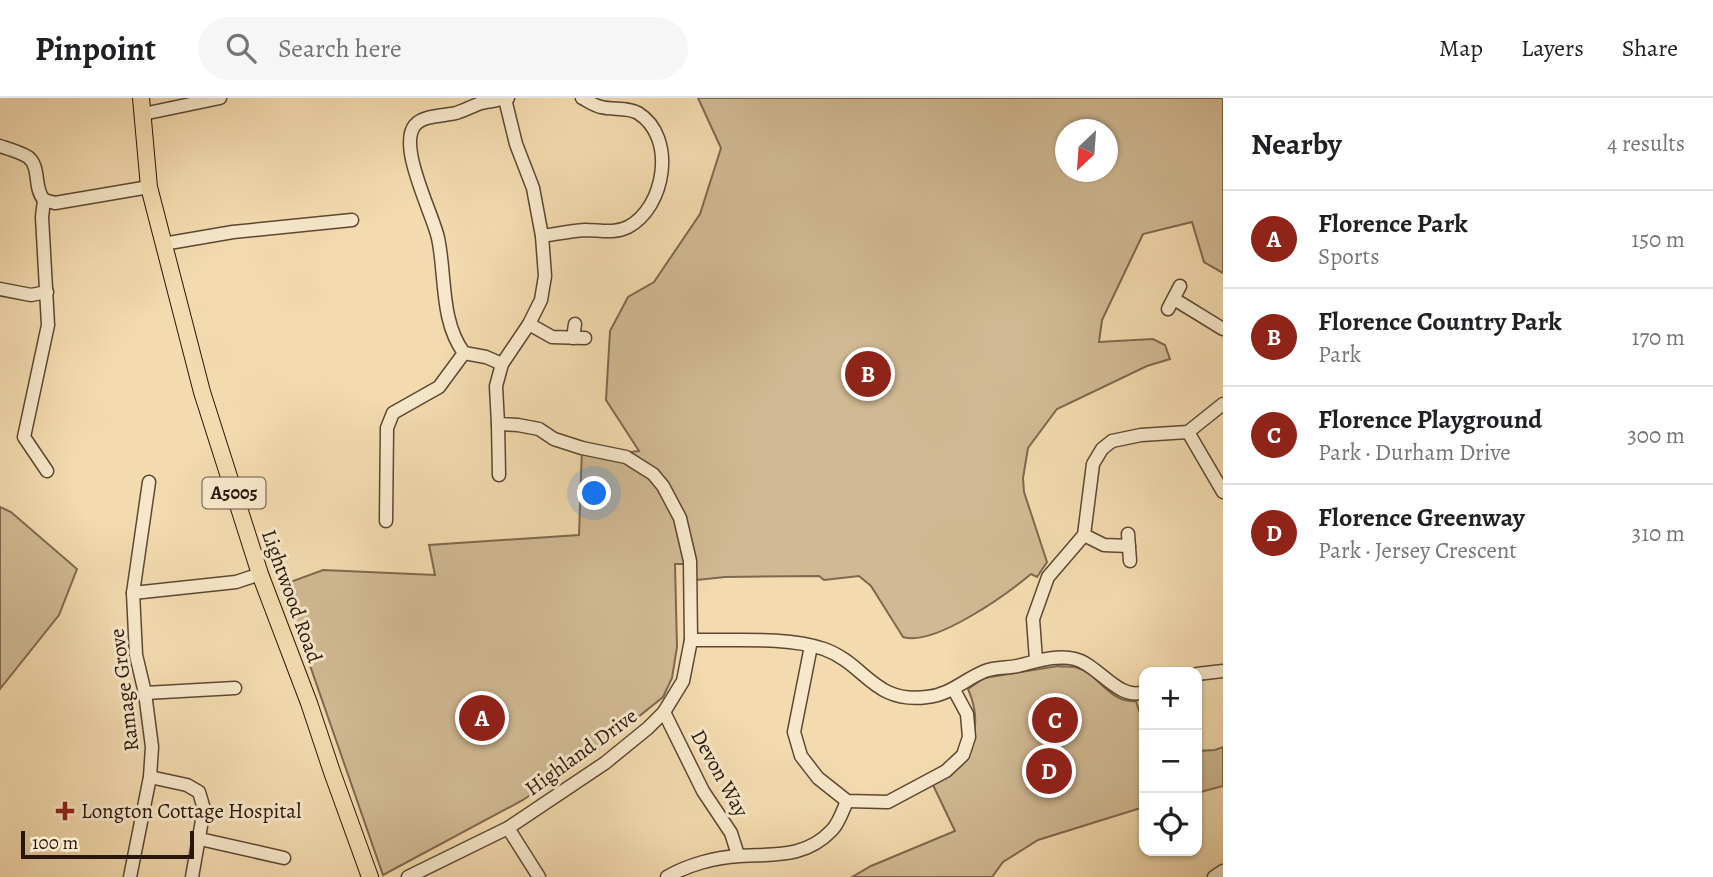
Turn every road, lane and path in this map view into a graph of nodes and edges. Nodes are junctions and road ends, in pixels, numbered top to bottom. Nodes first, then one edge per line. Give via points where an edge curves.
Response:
1 (219, 98) edge
2 (506, 98) edge
3 (582, 98) edge
4 (142, 106) edge
5 (0, 146) edge
6 (149, 187) junction
7 (44, 200) junction
8 (352, 220) dead end
9 (542, 236) junction
10 (163, 244) junction
11 (1180, 286) dead end
12 (0, 289) edge
13 (47, 292) junction
14 (529, 324) junction
15 (575, 324) dead end
16 (1223, 329) edge
17 (464, 353) junction
18 (502, 364) junction
19 (1223, 404) edge
20 (498, 424) junction
21 (1188, 432) junction
22 (47, 471) dead end
23 (499, 475) dead end
24 (149, 482) dead end
25 (1223, 492) edge
26 (400, 508) dead end
27 (1084, 535) junction
28 (1130, 561) dead end
29 (260, 574) junction
30 (134, 593) junction
31 (691, 640) junction
32 (811, 646) junction
33 (1036, 660) junction
34 (1223, 671) edge
35 (1202, 673) edge
36 (954, 690) junction
37 (228, 692) dead end
38 (145, 693) junction
39 (1139, 694) edge
40 (664, 712) junction
41 (150, 777) junction
42 (847, 801) junction
43 (508, 828) junction
44 (200, 839) junction
45 (738, 855) junction
46 (284, 858) dead end
47 (1223, 871) edge
48 (130, 877) edge
49 (192, 877) edge
50 (370, 877) edge
51 (408, 877) edge
52 (539, 877) edge
53 (667, 877) edge
54 (1214, 877) edge

1 - 4 street
2 - 9 street
2 - 17 street via 426,118 415,125 410,137 418,186 438,239 454,340
3 - 9 street via 600,107 637,112 653,126 664,153 663,173 641,218 627,228
4 - 6 main road, Lightwood Road / A5005
5 - 7 street via 32,162
6 - 7 street via 55,203
6 - 10 main road, Lightwood Road / A5005
7 - 13 street
8 - 10 street
9 - 14 street via 545,276 541,300
10 - 29 main road, Lightwood Road / A5005 via 202,392
11 - 16 street via 1171,304
12 - 13 street via 31,295
13 - 22 street via 48,325 24,438
14 - 15 street via 552,337 579,338
14 - 18 street
17 - 18 street
17 - 26 street via 439,387 393,413 387,428 386,515
18 - 20 street via 496,386
19 - 21 street
20 - 23 street
20 - 31 street, Highland Drive via 539,429 554,439 626,457 653,474 680,518 690,561
21 - 25 street
21 - 27 street via 1141,435 1112,441 1102,449 1093,464
24 - 30 street, Ramage Grove via 153,496
27 - 28 street via 1104,545 1129,540
27 - 33 street via 1048,577 1033,619
29 - 30 street via 236,582
29 - 50 main road, Lightwood Road / A5005
30 - 38 street, Ramage Grove via 136,655
31 - 32 street
31 - 40 street, Highland Drive via 683,681
32 - 36 street via 843,658 877,688 899,696 927,698
32 - 42 street via 794,732 802,756 818,778
33 - 36 street via 986,670
33 - 39 street via 1074,659 1125,692
34 - 35 street
36 - 42 street via 968,714 969,737 963,755 946,771 888,802
37 - 38 street
38 - 41 street, Ramage Grove via 152,747
40 - 43 street, Highland Drive via 605,763
40 - 45 street, Devon Way via 704,792 731,833
41 - 44 street via 199,792 204,809
41 - 48 street, Ramage Grove
42 - 45 street via 834,829 814,844 786,855
43 - 51 street, Highland Drive
43 - 52 street
44 - 46 street via 271,848
44 - 49 street
45 - 53 street via 696,864
47 - 54 street

